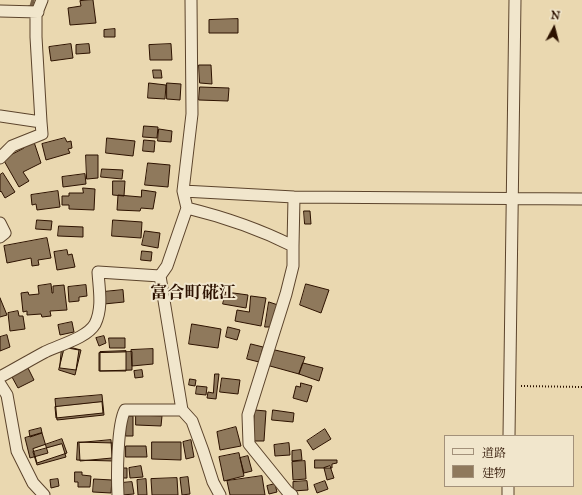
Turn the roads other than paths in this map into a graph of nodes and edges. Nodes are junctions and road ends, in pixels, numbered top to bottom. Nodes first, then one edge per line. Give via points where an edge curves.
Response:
1 (42, 0) edge
2 (191, 0) edge
3 (515, 0) edge
4 (0, 11) edge
5 (38, 12) junction
6 (0, 116) edge
7 (41, 122) junction
8 (0, 158) edge
9 (183, 191) junction
10 (294, 197) junction
11 (512, 198) junction
12 (582, 199) edge
13 (187, 208) junction
14 (0, 223) edge
15 (0, 237) edge
16 (293, 246) junction
17 (160, 276) junction
18 (0, 377) edge
19 (0, 384) edge
20 (182, 410) junction
21 (509, 435) edge
22 (44, 495) edge
23 (118, 495) edge
24 (220, 495) edge
25 (292, 495) edge

1 - 5 street
2 - 9 street via 192,114
3 - 11 street
4 - 5 street
5 - 7 street via 36,37
6 - 7 street
7 - 8 street via 42,134 12,146
9 - 10 street
9 - 13 street
10 - 11 street
10 - 16 street
11 - 12 street
11 - 21 street
13 - 16 street via 230,220
13 - 17 street via 167,266
14 - 15 street via 5,233
16 - 25 street via 293,266 286,294 248,415 249,444
17 - 18 street via 98,272 100,300 95,324 67,344 46,352
17 - 20 street
19 - 22 street via 7,395 17,451 33,483
20 - 23 street via 124,410 119,438
20 - 24 street via 192,421

